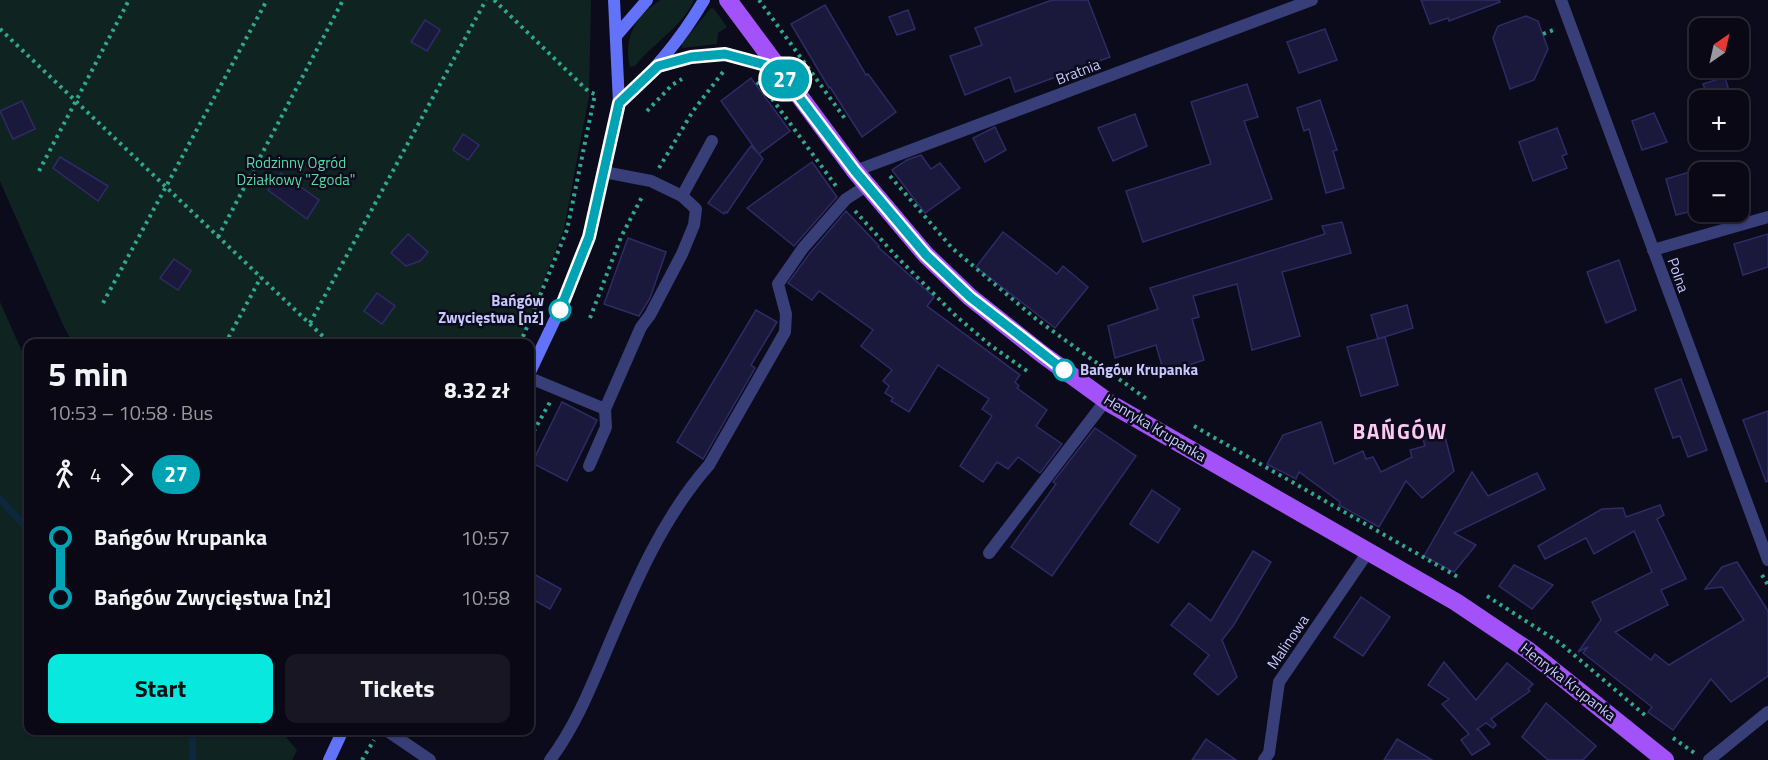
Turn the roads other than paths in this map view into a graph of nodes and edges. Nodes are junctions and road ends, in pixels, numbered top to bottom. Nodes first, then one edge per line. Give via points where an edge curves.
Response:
1 (614, 0) edge
2 (647, 0) edge
3 (704, 0) edge
4 (728, 0) edge
5 (1312, 0) edge
6 (1560, 0) edge
7 (616, 36) junction
8 (658, 66) junction
9 (777, 68) junction
10 (619, 103) junction
11 (712, 141) dead end
12 (855, 171) junction
13 (604, 172) junction
14 (868, 185) junction
15 (682, 196) junction
16 (1768, 217) edge
17 (1653, 250) junction
18 (534, 364) edge
19 (534, 380) edge
20 (1106, 400) junction
21 (605, 409) junction
22 (589, 466) dead end
23 (1368, 552) junction
24 (989, 553) dead end
25 (1768, 560) edge
26 (1768, 712) edge
27 (342, 735) edge
28 (393, 735) edge
29 (1712, 758) edge
30 (329, 760) edge
31 (430, 760) edge
32 (550, 760) edge
33 (1264, 760) edge
34 (1665, 760) edge

1 - 7 main road
2 - 7 main road
3 - 8 main road
4 - 9 main road, Henryka Krupanka
5 - 12 street, Bratnia
6 - 17 street, Polna
7 - 10 main road
8 - 9 main road via 691,57 725,54
8 - 10 main road
9 - 12 main road, Henryka Krupanka
10 - 13 main road
11 - 15 street
12 - 14 main road, Henryka Krupanka
13 - 15 street via 651,181
13 - 18 main road via 589,237
14 - 20 main road, Henryka Krupanka via 926,255 970,297
14 - 32 street via 846,199 778,284 786,314 785,332 709,465 674,511 571,728
15 - 21 street via 696,209 694,225 641,327
16 - 17 street
17 - 25 street, Polna
19 - 21 street
20 - 23 main road, Henryka Krupanka
20 - 24 street
21 - 22 street via 606,427
23 - 33 street, Malinowa via 1279,682 1269,753
23 - 34 main road, Henryka Krupanka via 1456,602 1529,651
26 - 29 street
27 - 30 main road
28 - 31 street

